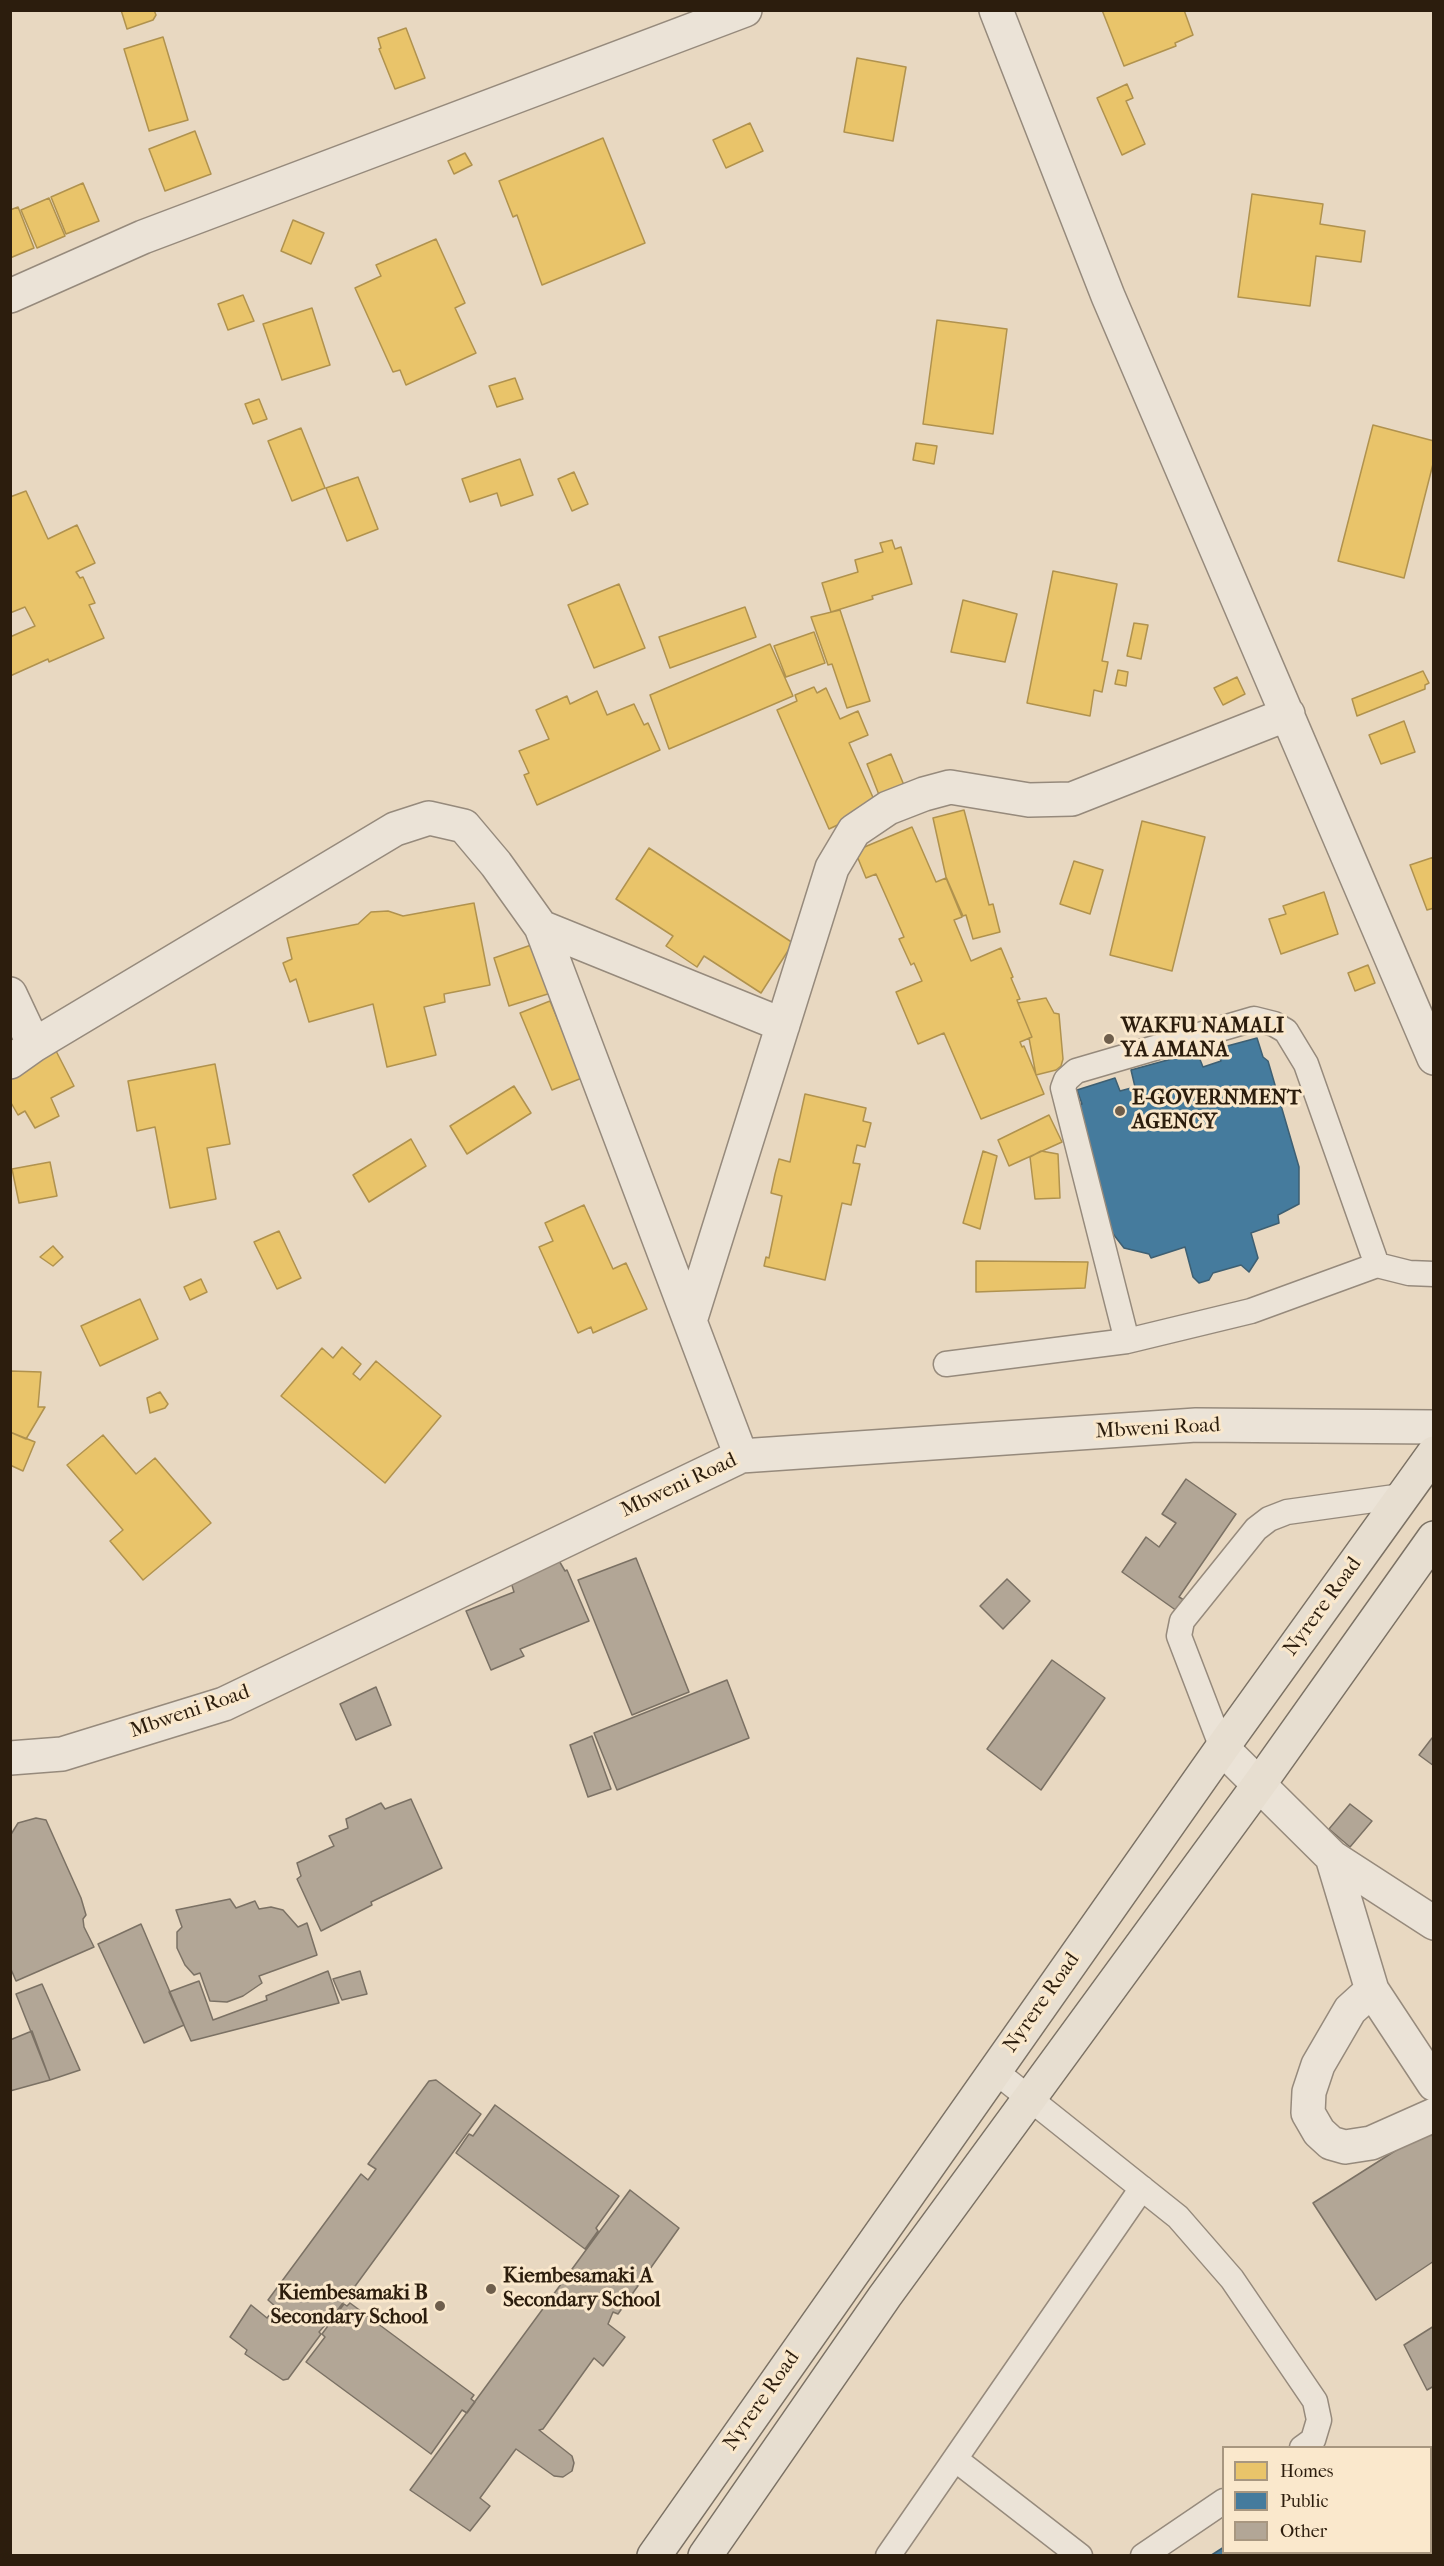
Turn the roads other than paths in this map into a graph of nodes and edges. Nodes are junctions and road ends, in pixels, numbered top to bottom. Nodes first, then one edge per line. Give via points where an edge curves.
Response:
1 (745, 10) edge
2 (996, 10) edge
3 (10, 296) edge
4 (1288, 714) junction
5 (541, 927) junction
6 (10, 994) edge
7 (783, 1025) junction
8 (22, 1053) edge
9 (1434, 1058) edge
10 (1377, 1265) junction
11 (1434, 1274) edge
12 (690, 1321) junction
13 (1127, 1341) junction
14 (946, 1364) dead end
15 (1434, 1427) edge
16 (1434, 1453) edge
17 (741, 1456) junction
18 (1402, 1496) junction
19 (1434, 1538) edge
20 (1222, 1748) junction
21 (10, 1758) edge
22 (1260, 1784) junction
23 (1332, 1857) junction
24 (1434, 1923) edge
25 (1372, 1990) junction
26 (995, 2071) junction
27 (1434, 2085) edge
28 (1029, 2098) junction
29 (1434, 2115) edge
30 (1142, 2188) junction
31 (1305, 2446) edge
32 (955, 2458) junction
33 (1222, 2502) edge
34 (654, 2556) edge
35 (705, 2556) edge
36 (888, 2556) edge
37 (1080, 2556) edge
38 (1143, 2556) edge

1 - 3 street via 154,233
2 - 4 street via 1108,296
4 - 7 street via 1072,799 1029,800 950,787 888,808 854,831 832,868
4 - 9 street
5 - 7 street
5 - 8 street via 464,826 429,818 395,829
5 - 12 street
6 - 8 street
7 - 12 street
10 - 11 lane
10 - 13 lane via 1251,1311
10 - 13 lane via 1306,1064 1286,1031 1254,1019 1076,1071 1063,1088
12 - 17 street
13 - 14 lane
15 - 17 street, Mbweni Road via 1196,1425
16 - 18 main road, Nyrere Road
17 - 21 street, Mbweni Road via 224,1704 62,1754
18 - 20 main road, Nyrere Road
18 - 20 lane via 1287,1512 1269,1519 1256,1529 1182,1622 1179,1636
19 - 22 main road, Nyrere Road
20 - 22 street
20 - 26 main road, Nyrere Road
22 - 23 street
22 - 28 main road, Nyrere Road
23 - 24 street
23 - 25 street
25 - 27 street
25 - 29 street via 1350,2010 1318,2065 1309,2092 1308,2113 1319,2132 1331,2143 1344,2147 1371,2143
26 - 28 lane
26 - 34 main road, Nyrere Road
28 - 30 lane
28 - 35 main road, Nyrere Road via 885,2296
30 - 31 lane via 1178,2217 1232,2279 1315,2401 1318,2420 1313,2440
30 - 32 lane
32 - 36 lane
32 - 37 lane
33 - 38 lane

